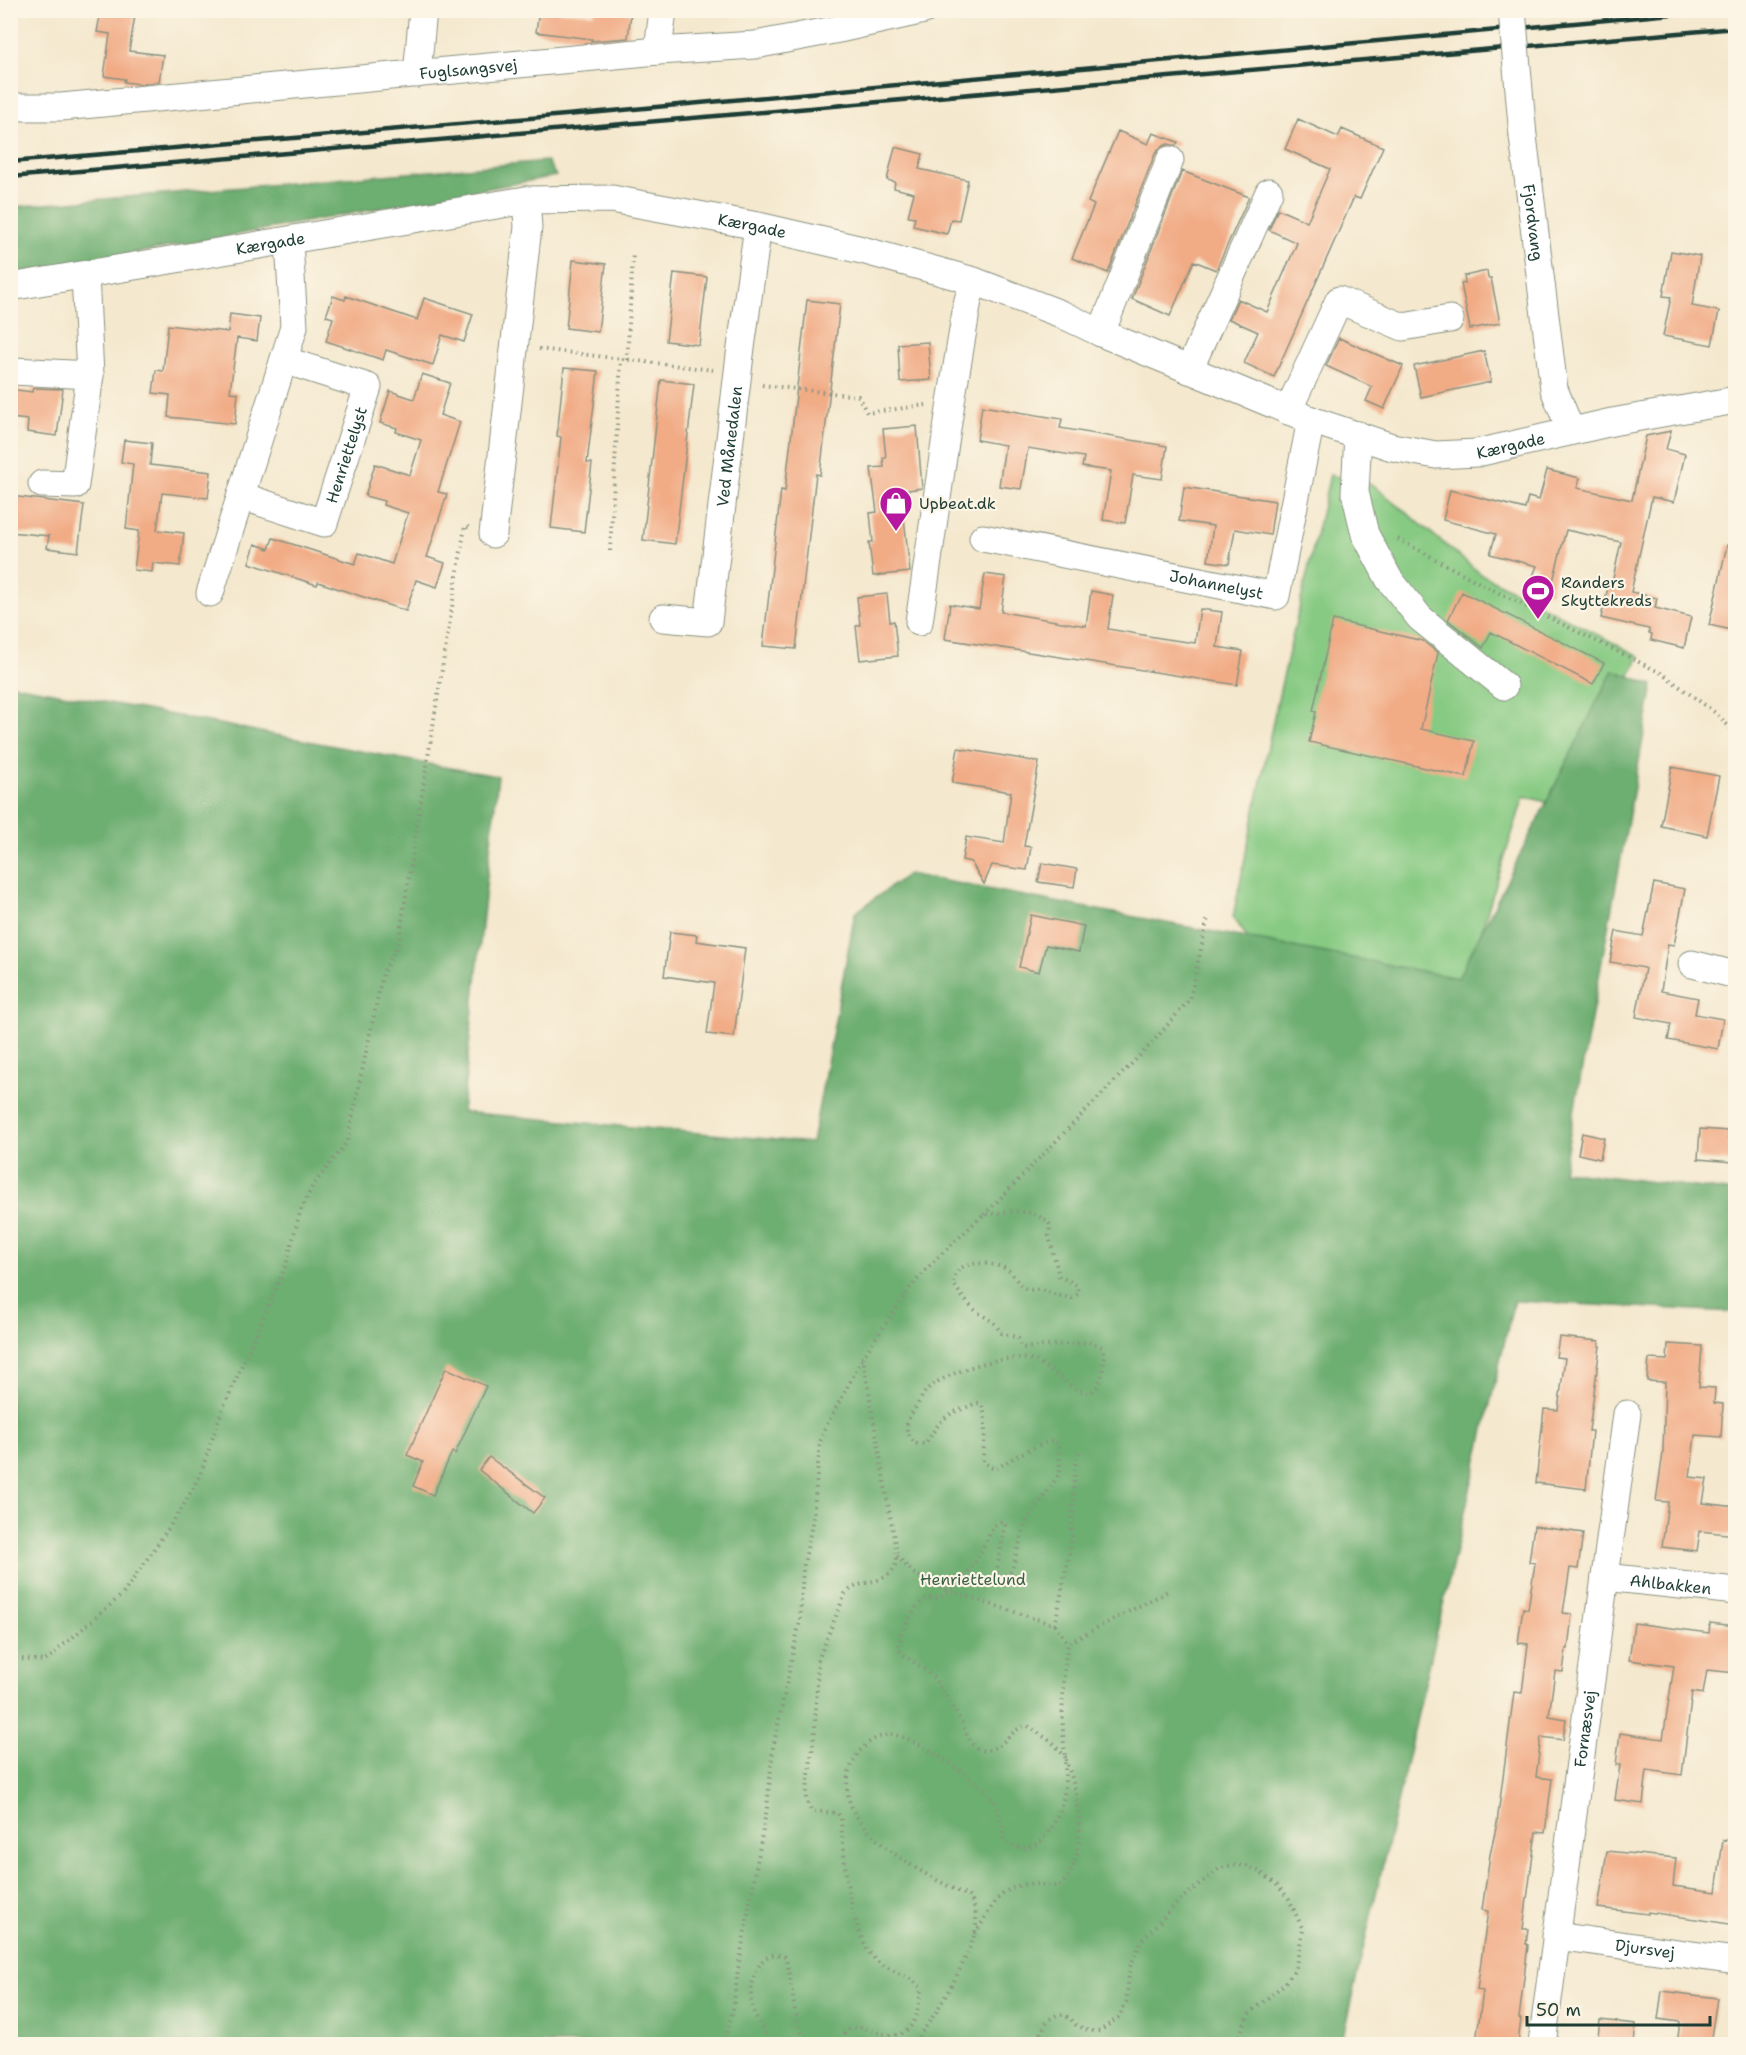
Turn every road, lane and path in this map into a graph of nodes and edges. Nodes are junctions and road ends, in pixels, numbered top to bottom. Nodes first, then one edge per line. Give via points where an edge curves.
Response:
1 (423, 10) edge
2 (663, 10) edge
3 (924, 10) edge
4 (1512, 10) edge
5 (658, 51) junction
6 (417, 74) junction
7 (10, 107) edge
8 (1170, 159) dead end
9 (1269, 192) dead end
10 (526, 200) junction
11 (758, 226) junction
12 (289, 241) junction
13 (633, 254) dead end
14 (85, 275) junction
15 (974, 281) junction
16 (10, 287) edge
17 (1450, 319) dead end
18 (1101, 333) junction
19 (514, 346) junction
20 (621, 359) junction
21 (284, 360) junction
22 (627, 360) junction
23 (1189, 370) junction
24 (13, 371) dead end
25 (90, 375) junction
26 (737, 377) junction
27 (1736, 400) edge
28 (951, 402) junction
29 (1300, 416) junction
30 (1571, 431) junction
31 (1358, 435) junction
32 (42, 484) dead end
33 (241, 496) junction
34 (493, 534) joint
35 (1365, 534) junction
36 (983, 538) dead end
37 (610, 550) dead end
38 (210, 593) dead end
39 (663, 618) dead end
40 (919, 622) dead end
41 (1504, 686) dead end
42 (1736, 734) edge
43 (1208, 916) dead end
44 (1692, 964) dead end
45 (1736, 975) edge
46 (984, 1215) junction
47 (863, 1357) junction
48 (1627, 1413) dead end
49 (1080, 1449) dead end
50 (897, 1556) junction
51 (1605, 1576) junction
52 (1170, 1590) dead end
53 (951, 1591) junction
54 (1736, 1591) edge
55 (1054, 1625) junction
56 (1068, 1644) junction
57 (10, 1658) edge
58 (1065, 1757) junction
59 (975, 1935) junction
60 (1556, 1936) junction
61 (1736, 1961) edge
62 (723, 2044) edge
63 (772, 2044) edge
64 (809, 2044) edge
65 (837, 2044) edge
66 (911, 2044) edge
67 (1034, 2044) edge
68 (1236, 2044) edge
69 (1542, 2044) edge

1 - 6 street
2 - 5 street
3 - 5 street, Fuglsangsvej via 755,45
4 - 30 street, Fjordvang, bridge via 1554,388
5 - 6 street, Fuglsangsvej
6 - 7 street, Fuglsangsvej via 62,107
8 - 18 street
9 - 23 street
10 - 11 street, Kærgade via 612,198
10 - 12 street, Kærgade
10 - 19 street via 528,227
11 - 15 street, Kærgade
11 - 26 street, Ved Månedalen
12 - 14 street, Kærgade
12 - 21 street via 294,327
13 - 22 path
14 - 16 street, Kærgade
14 - 25 street
15 - 18 street, Kærgade
15 - 28 street
17 - 29 street via 1403,327 1339,300
18 - 23 street, Kærgade
19 - 20 path
19 - 34 street
20 - 22 path
20 - 37 path
21 - 33 street
21 - 33 street, Henriettelyst via 368,387 324,523
22 - 26 path
23 - 29 street, Kærgade
24 - 25 street
25 - 32 street via 75,485
26 - 28 path via 858,396 867,412
26 - 39 street, Ved Månedalen via 708,622
27 - 30 street, Kærgade
28 - 40 street
29 - 31 street, Kærgade
29 - 36 street, Johannelyst via 1276,596
30 - 31 street, Kærgade via 1478,453 1436,454 1392,447
31 - 35 street via 1355,492
33 - 38 street
34 - 57 path via 465,526 398,945 383,972 347,1142 312,1187 300,1212 286,1265 221,1413 200,1475 181,1510 123,1594 45,1662
35 - 41 street via 1389,579 1420,618
35 - 42 path via 1398,539 1661,673 1717,714
43 - 46 path via 1190,999
44 - 45 street
46 - 47 path via 910,1288
46 - 53 path via 1012,1211 1045,1218 1050,1225 1059,1276 1077,1285 1077,1294 1072,1298 1030,1291 1008,1270 993,1264 965,1265 956,1272 953,1283 959,1293 974,1310 994,1321 1001,1333 1018,1338 1021,1347 1089,1342 1102,1347 1105,1355 1097,1387 1086,1393 1036,1361 1000,1359 954,1373 930,1387 917,1404 906,1428 915,1444 925,1444 951,1412 980,1403 985,1416 983,1461 989,1467 996,1468 1049,1441 1059,1445 1060,1472 1025,1523 1011,1574 1003,1578 996,1569 1005,1525 1001,1521 994,1526 974,1566
47 - 50 path
47 - 62 path via 820,1442 800,1620 773,1748 767,1808 733,2011
48 - 51 street, Fornæsvej
49 - 55 path via 1075,1466 1071,1544
50 - 53 path via 913,1573
50 - 65 path via 891,1574 851,1587 845,1594 818,1660 806,1797 812,1811 837,1813 841,1818 849,1892 860,1934 872,1957 913,1979 921,1988 919,2008 905,2032 894,2036 852,2028
51 - 54 street, Ahlbakken
51 - 60 street, Fornæsvej
52 - 56 path
53 - 55 path
53 - 58 path via 927,1598 917,1606 901,1634 901,1652 934,1679 979,1750 994,1749 1017,1729 1028,1726 1053,1743
55 - 56 path
56 - 58 path
58 - 59 path via 1080,1813 1073,1868 1059,1886 1032,1884 1005,1891
58 - 59 path via 1063,1800 1058,1812 1039,1844 1026,1848 1004,1838 996,1806 986,1791 923,1747 894,1734 872,1740 848,1769 846,1790 852,1810 868,1831 923,1874 968,1896 975,1908
59 - 66 path via 934,2016
60 - 61 street, Djursvej
60 - 69 street, Fornæsvej
63 - 64 path via 752,2007 751,1989 760,1964 768,1955 777,1953 785,1957 796,2021
67 - 68 path via 1048,2020 1057,2015 1070,2018 1089,2031 1100,2031 1119,2017 1126,2002 1130,1967 1142,1940 1181,1899 1220,1868 1234,1865 1247,1866 1276,1884 1289,1899 1303,1930 1295,1970 1248,2015

